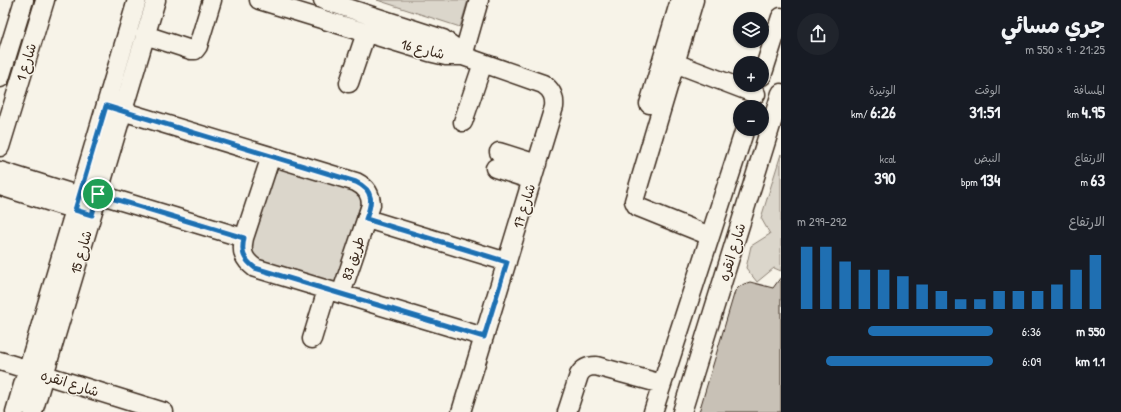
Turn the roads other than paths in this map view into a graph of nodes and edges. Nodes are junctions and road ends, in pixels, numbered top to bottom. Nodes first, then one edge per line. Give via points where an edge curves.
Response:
1 (24, 0) edge
2 (45, 0) edge
3 (136, 0) edge
4 (156, 0) edge
5 (212, 0) edge
6 (221, 0) edge
7 (260, 0) edge
8 (479, 0) edge
9 (680, 0) edge
10 (694, 0) edge
11 (337, 2) edge
12 (781, 18) edge
13 (334, 23) junction
14 (366, 33) junction
15 (144, 39) junction
16 (209, 42) dead end
17 (463, 56) junction
18 (769, 56) edge
19 (196, 60) dead end
20 (675, 63) junction
21 (487, 64) junction
22 (0, 78) edge
23 (349, 83) dead end
24 (781, 93) edge
25 (756, 95) edge
26 (649, 104) dead end
27 (106, 106) junction
28 (123, 111) junction
29 (468, 124) dead end
30 (743, 136) edge
31 (0, 147) edge
32 (271, 156) junction
33 (497, 160) dead end
34 (0, 171) edge
35 (534, 172) junction
36 (0, 186) edge
37 (77, 203) junction
38 (95, 203) junction
39 (366, 219) junction
40 (710, 236) junction
41 (244, 238) junction
42 (507, 262) junction
43 (334, 292) junction
44 (484, 337) junction
45 (312, 339) dead end
46 (0, 361) edge
47 (36, 372) junction
48 (662, 384) junction
49 (15, 412) edge
50 (33, 412) edge
51 (164, 412) edge
52 (461, 412) edge
53 (568, 412) edge
54 (653, 412) edge
55 (682, 412) edge

1 - 22 street, شارع 1
2 - 31 street, شارع 1
3 - 27 street, شارع 15
4 - 15 street, شارع 15
5 - 15 street via 195,50
6 - 16 street
7 - 13 street, شارع 16
8 - 17 street
9 - 26 street
10 - 20 street
11 - 13 street
11 - 17 street, شارع 16 via 443,39
12 - 18 street
13 - 14 street, شارع 16
14 - 17 street, شارع 16 via 433,53
14 - 23 street
15 - 19 street
15 - 28 street, شارع 15
17 - 21 street, شارع 17
20 - 25 street
20 - 40 street via 634,203 638,207
21 - 29 street
21 - 35 street, شارع 17 via 543,84 554,96 554,107
24 - 55 street, شارع انقره
27 - 28 street
27 - 37 street, شارع 15
28 - 32 street
28 - 38 street, شارع 15
30 - 40 street, شارع انقره
32 - 39 street, طريق 83 via 356,182 364,187 370,195 371,205
32 - 41 street
33 - 35 street
34 - 37 street
35 - 42 street, شارع 17
36 - 37 street
37 - 38 street
37 - 47 street, شارع 15
38 - 41 street
38 - 47 street, شارع 15
39 - 42 street
39 - 43 street, طريق 83
40 - 48 street, شارع انقره
41 - 43 street via 243,254 255,268
42 - 44 street, شارع 17
43 - 44 street
43 - 45 street, طريق 83
44 - 52 street, شارع 17
46 - 47 street, شارع انقره
47 - 49 street, شارع 15
47 - 50 street, شارع 15
47 - 51 street, شارع انقره
48 - 53 street via 590,366 579,375
48 - 54 street, شارع انقره

